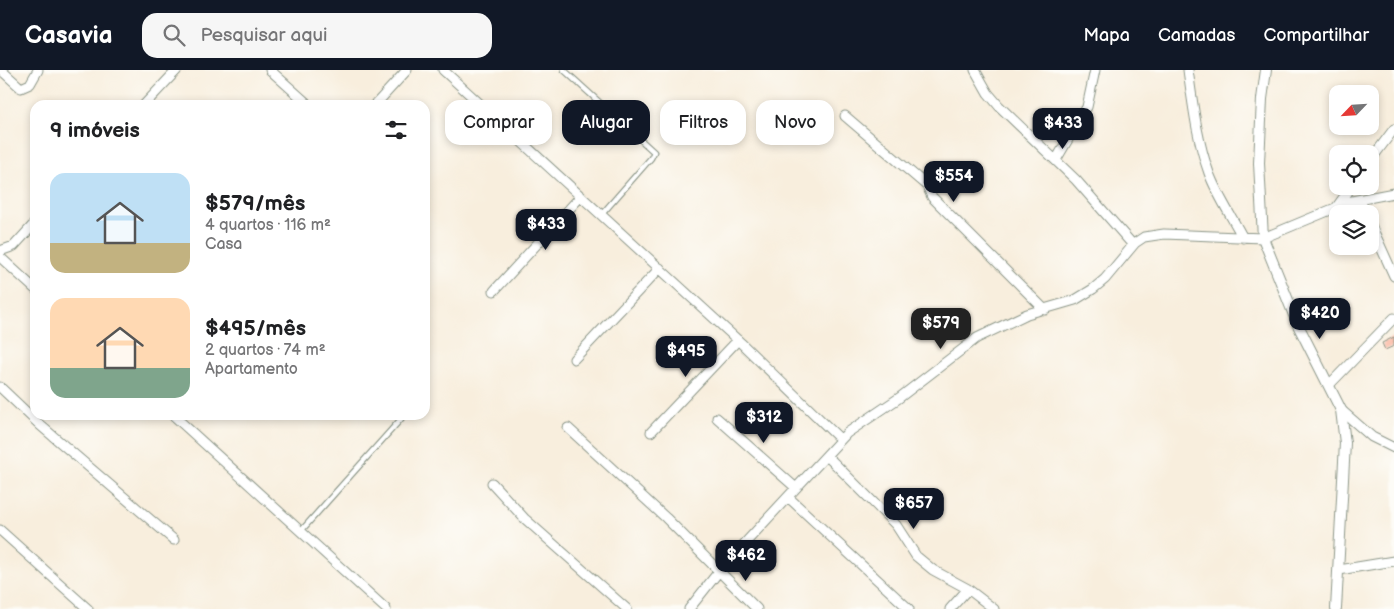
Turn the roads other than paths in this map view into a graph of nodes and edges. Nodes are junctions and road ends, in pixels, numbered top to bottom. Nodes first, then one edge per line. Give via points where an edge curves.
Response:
1 (1, 70) edge
2 (38, 70) edge
3 (177, 70) edge
4 (270, 70) edge
5 (407, 70) edge
6 (443, 70) edge
7 (564, 70) edge
8 (975, 70) edge
9 (1095, 70) edge
10 (1188, 70) edge
11 (1266, 70) edge
12 (149, 100) edge
13 (301, 100) edge
14 (380, 100) edge
15 (845, 116) dead end
16 (1394, 129) edge
17 (1379, 149) edge
18 (1056, 160) junction
19 (1394, 193) edge
20 (582, 196) junction
21 (1360, 200) junction
22 (1345, 205) edge
23 (1362, 205) edge
24 (1329, 211) edge
25 (602, 214) junction
26 (30, 228) edge
27 (1243, 238) junction
28 (1263, 238) junction
29 (1379, 243) edge
30 (1133, 245) junction
31 (0, 252) edge
32 (0, 258) edge
33 (660, 268) junction
34 (1394, 276) edge
35 (30, 285) edge
36 (494, 291) dead end
37 (1046, 310) junction
38 (1394, 318) edge
39 (738, 340) junction
40 (574, 359) dead end
41 (1330, 385) junction
42 (0, 387) edge
43 (1341, 410) junction
44 (30, 416) edge
45 (717, 418) dead end
46 (35, 420) edge
47 (179, 420) edge
48 (400, 420) edge
49 (568, 428) dead end
50 (651, 432) dead end
51 (840, 439) junction
52 (1394, 448) edge
53 (827, 456) junction
54 (492, 483) dead end
55 (796, 488) junction
56 (788, 497) junction
57 (0, 530) edge
58 (301, 531) junction
59 (174, 540) dead end
60 (1394, 561) edge
61 (720, 570) junction
62 (1340, 570) junction
63 (968, 589) junction
64 (88, 609) edge
65 (386, 609) edge
66 (627, 609) edge
67 (689, 609) edge
68 (757, 609) edge
69 (910, 609) edge
70 (950, 609) edge
71 (994, 609) edge
72 (1336, 609) edge

1 - 2 street via 21,88 30,84
3 - 12 street
4 - 13 street
5 - 14 street
6 - 20 street
7 - 25 lane via 654,152
8 - 18 street via 999,106
9 - 18 street via 1087,107
10 - 27 street via 1204,158
11 - 28 street via 1259,163
15 - 37 street via 927,186 932,197
16 - 17 street
18 - 30 street
19 - 21 street
20 - 25 street
20 - 36 street
21 - 22 street
21 - 23 street
24 - 28 street
25 - 33 street
26 - 31 street via 14,246
27 - 28 street
27 - 30 street via 1152,234
28 - 41 street via 1298,325
29 - 34 street
30 - 37 street via 1093,289 1075,300
32 - 35 street
33 - 39 street
33 - 40 street
37 - 51 street via 1027,314 977,338
38 - 41 street
39 - 50 street
39 - 51 street
41 - 43 street
42 - 44 street
43 - 52 street via 1372,437
43 - 62 street via 1345,443
45 - 55 street
46 - 59 street
47 - 58 street
48 - 58 lane
49 - 61 street
51 - 53 street
53 - 55 street
53 - 63 street via 896,525 916,556 947,579
54 - 66 street via 524,518
55 - 56 street
56 - 61 street
56 - 69 street
57 - 64 street
58 - 65 street
60 - 62 street
61 - 67 street
61 - 68 street
62 - 72 street
63 - 70 street
63 - 71 street

